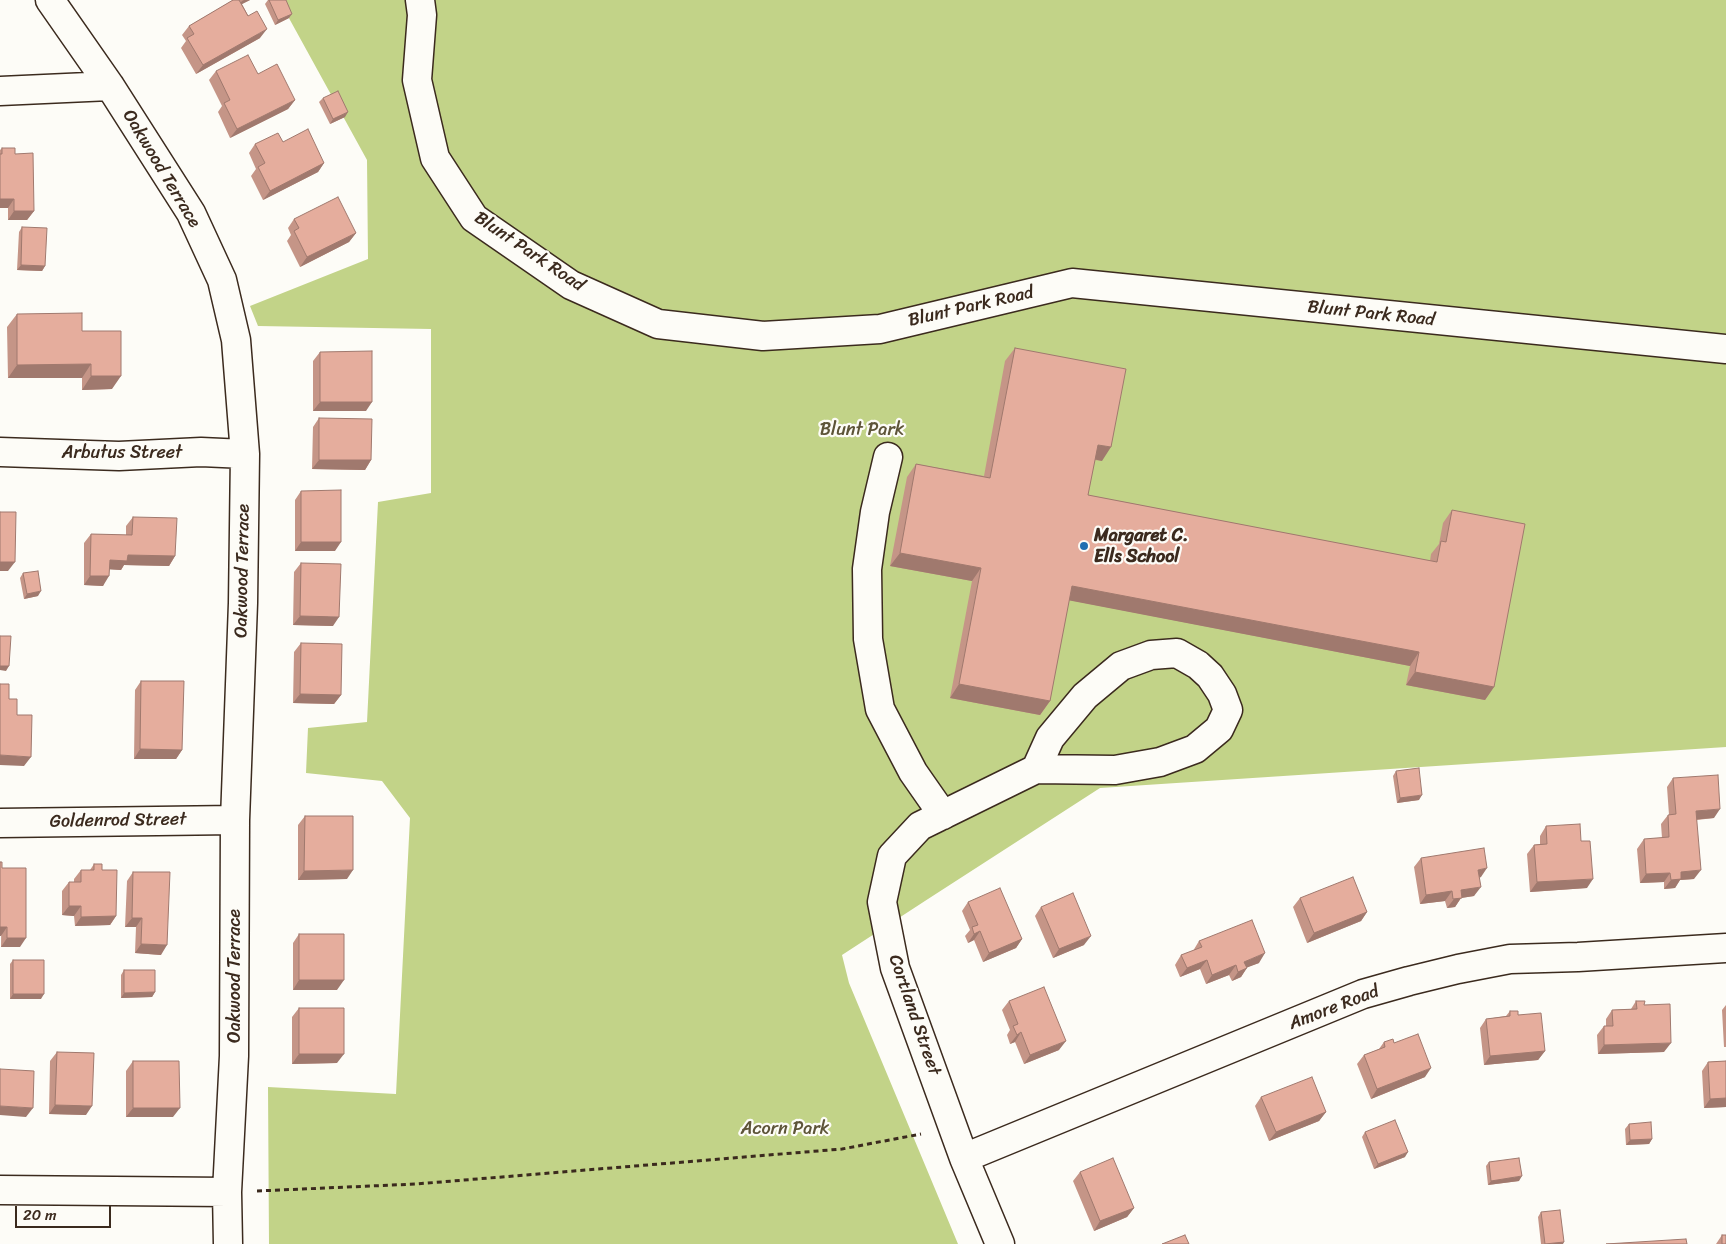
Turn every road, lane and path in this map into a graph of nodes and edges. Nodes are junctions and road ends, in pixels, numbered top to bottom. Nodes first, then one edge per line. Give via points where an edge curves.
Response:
1 (50, 0) edge
2 (420, 0) edge
3 (110, 86) junction
4 (0, 91) edge
5 (1726, 349) edge
6 (0, 452) edge
7 (245, 454) junction
8 (888, 457) dead end
9 (1036, 769) junction
10 (943, 815) junction
11 (235, 820) junction
12 (0, 823) edge
13 (1726, 948) edge
14 (921, 1134) dead end
15 (964, 1158) junction
16 (0, 1190) edge
17 (227, 1192) junction
18 (228, 1244) edge
19 (1000, 1244) edge

1 - 3 street, Oakwood Terrace
2 - 5 street, Blunt Park Road via 422,15 417,80 435,158 474,218 571,285 658,324 763,336 880,329 1072,283
3 - 4 street
3 - 7 street, Oakwood Terrace via 191,212 222,280 236,340
6 - 7 street, Arbutus Street via 119,456 201,452
7 - 11 street, Oakwood Terrace
8 - 10 street via 875,512 867,568 868,639 880,709 913,772
9 - 9 street, Cortland Street via 1050,738 1085,696 1121,666 1151,655 1177,653 1198,664 1222,694 1228,710 1219,728 1195,749 1160,762 1115,770
9 - 10 street, Cortland Street
10 - 15 street, Cortland Street via 920,826 892,856 882,902 895,968
11 - 12 street, Goldenrod Street
11 - 17 street, Oakwood Terrace via 234,1056
13 - 15 street, Amore Road via 1510,959 1409,981 1363,994
14 - 17 path via 842,1149 642,1166 416,1184
15 - 19 street, Cortland Street
16 - 17 street
17 - 18 street, Oakwood Terrace

